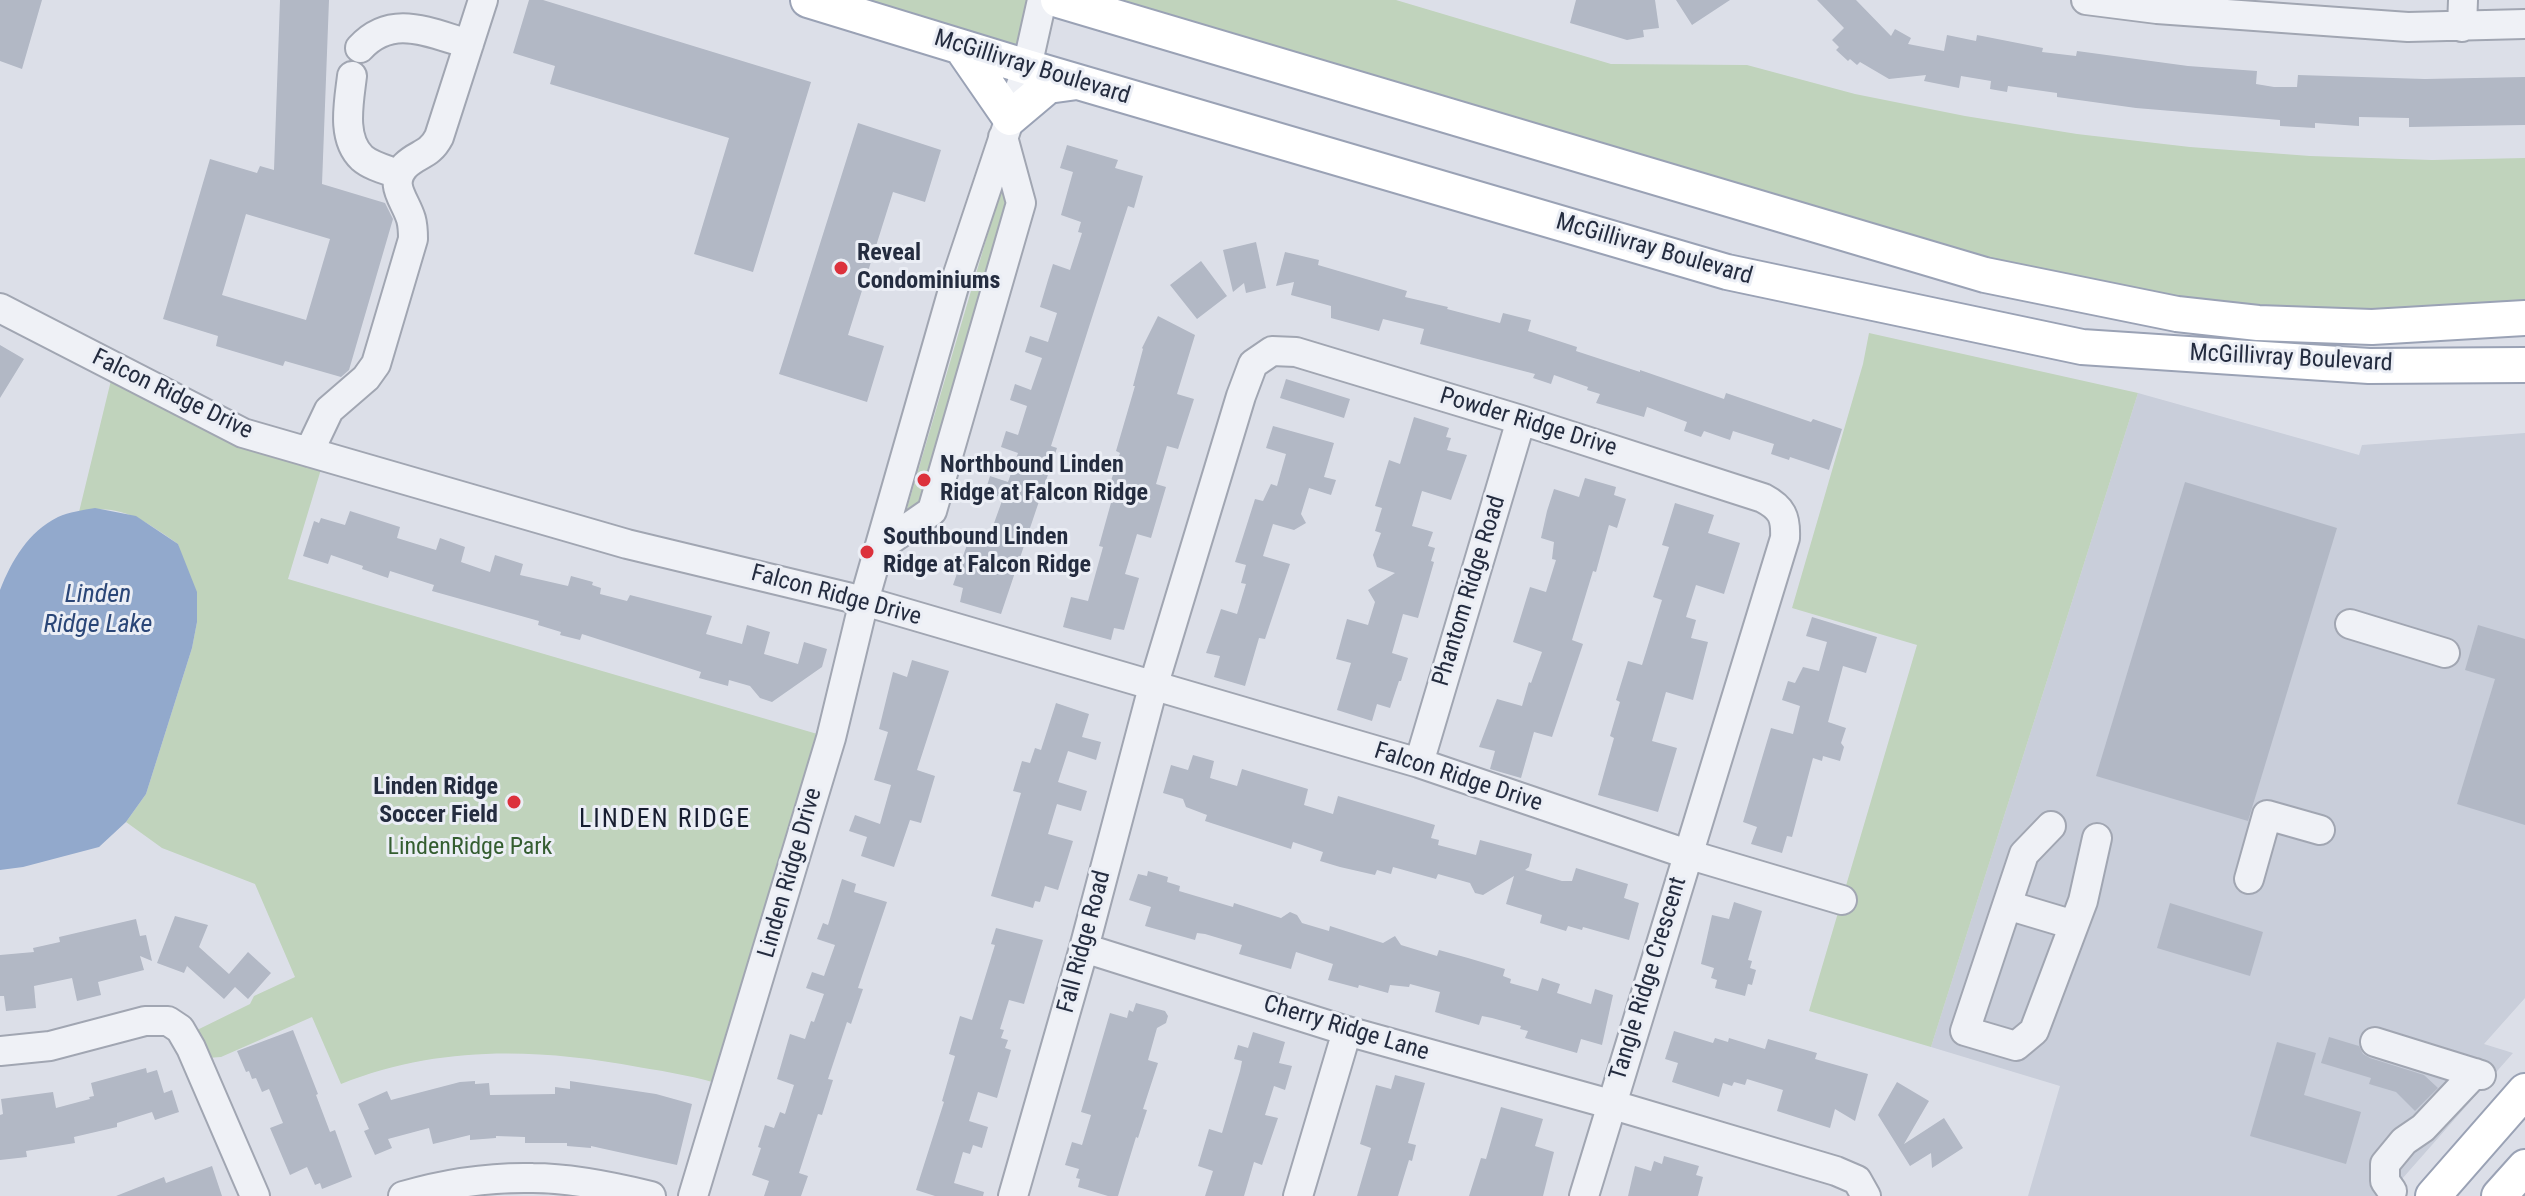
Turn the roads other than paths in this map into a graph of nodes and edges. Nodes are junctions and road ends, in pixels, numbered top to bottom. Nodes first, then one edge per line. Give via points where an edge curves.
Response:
1 (483, 0) edge
2 (808, 0) edge
3 (1042, 0) edge
4 (1058, 0) edge
5 (2086, 0) edge
6 (2158, 4) edge
7 (2463, 14) edge
8 (2525, 24) edge
9 (469, 44) junction
10 (961, 47) junction
11 (360, 48) dead end
12 (1027, 67) junction
13 (352, 76) dead end
14 (1078, 82) junction
15 (1006, 127) junction
16 (398, 174) junction
17 (0, 308) edge
18 (2525, 318) edge
19 (2525, 365) edge
20 (1521, 420) junction
21 (309, 452) junction
22 (880, 547) junction
23 (864, 601) junction
24 (2350, 624) dead end
25 (2445, 653) dead end
26 (1153, 687) junction
27 (1419, 763) junction
28 (2051, 826) dead end
29 (2320, 830) dead end
30 (2097, 838) dead end
31 (1687, 854) junction
32 (2249, 879) dead end
33 (1842, 900) dead end
34 (2007, 905) junction
35 (2074, 925) junction
36 (1084, 948) junction
37 (1347, 1031) junction
38 (2375, 1042) dead end
39 (0, 1051) edge
40 (2525, 1091) edge
41 (1610, 1104) junction
42 (2525, 1167) edge
43 (2392, 1191) dead end
44 (255, 1196) edge
45 (403, 1196) edge
46 (651, 1196) edge
47 (693, 1196) edge
48 (1013, 1196) edge
49 (1298, 1196) edge
50 (1584, 1196) edge
51 (1866, 1196) edge
52 (2433, 1196) edge
53 (2499, 1196) edge

1 - 9 street
2 - 10 main road, McGillivray Boulevard
3 - 12 street, Linden Ridge Drive
4 - 18 main road, McGillivray Boulevard via 1985,275 2071,294 2258,323 2372,327
5 - 6 street
6 - 7 street via 2408,27
7 - 8 street
9 - 11 street via 409,28 388,28 371,35
9 - 16 street via 433,149
10 - 12 main road, McGillivray Boulevard
10 - 15 main road
12 - 14 main road, McGillivray Boulevard
12 - 15 street, Linden Ridge Drive
13 - 16 street via 352,144 364,160
14 - 15 main road via 1048,86
14 - 19 main road, McGillivray Boulevard via 1727,272 2082,347 2369,366
15 - 22 street, Linden Ridge Drive via 955,283
15 - 22 street via 1021,203 932,511
16 - 21 street via 397,190 413,223 413,239 376,364 329,410
17 - 21 street, Falcon Ridge Drive via 218,422
20 - 26 street, Powder Ridge Drive via 1296,352 1272,351 1253,364
20 - 27 street, Phantom Ridge Road
20 - 31 street, Powder Ridge Drive via 1763,498 1777,505 1786,520 1785,538
21 - 23 street, Falcon Ridge Drive via 627,544
22 - 23 street, Linden Ridge Drive
23 - 26 street, Falcon Ridge Drive
23 - 47 street, Linden Ridge Drive via 831,738
24 - 25 street
26 - 27 street, Falcon Ridge Drive
26 - 36 street, Fall Ridge Road
27 - 31 street, Falcon Ridge Drive
28 - 34 street via 2024,854
29 - 32 street via 2267,815
30 - 35 street
31 - 33 street, Falcon Ridge Drive
31 - 41 street, Tangle Ridge Crescent
34 - 35 street
34 - 35 street via 1965,1031 2016,1046 2034,1031
36 - 37 street, Cherry Ridge Lane
36 - 48 street, Fall Ridge Road
37 - 41 street, Cherry Ridge Lane
37 - 49 street
38 - 43 street via 2478,1074 2385,1164 2385,1181
39 - 44 street via 50,1046 145,1021 168,1021 191,1048
40 - 52 main road
41 - 50 street, Tangle Ridge Crescent
41 - 51 street, Tangle Ridge Crescent via 1836,1171 1857,1180
42 - 53 main road
45 - 46 street via 441,1185 533,1178

